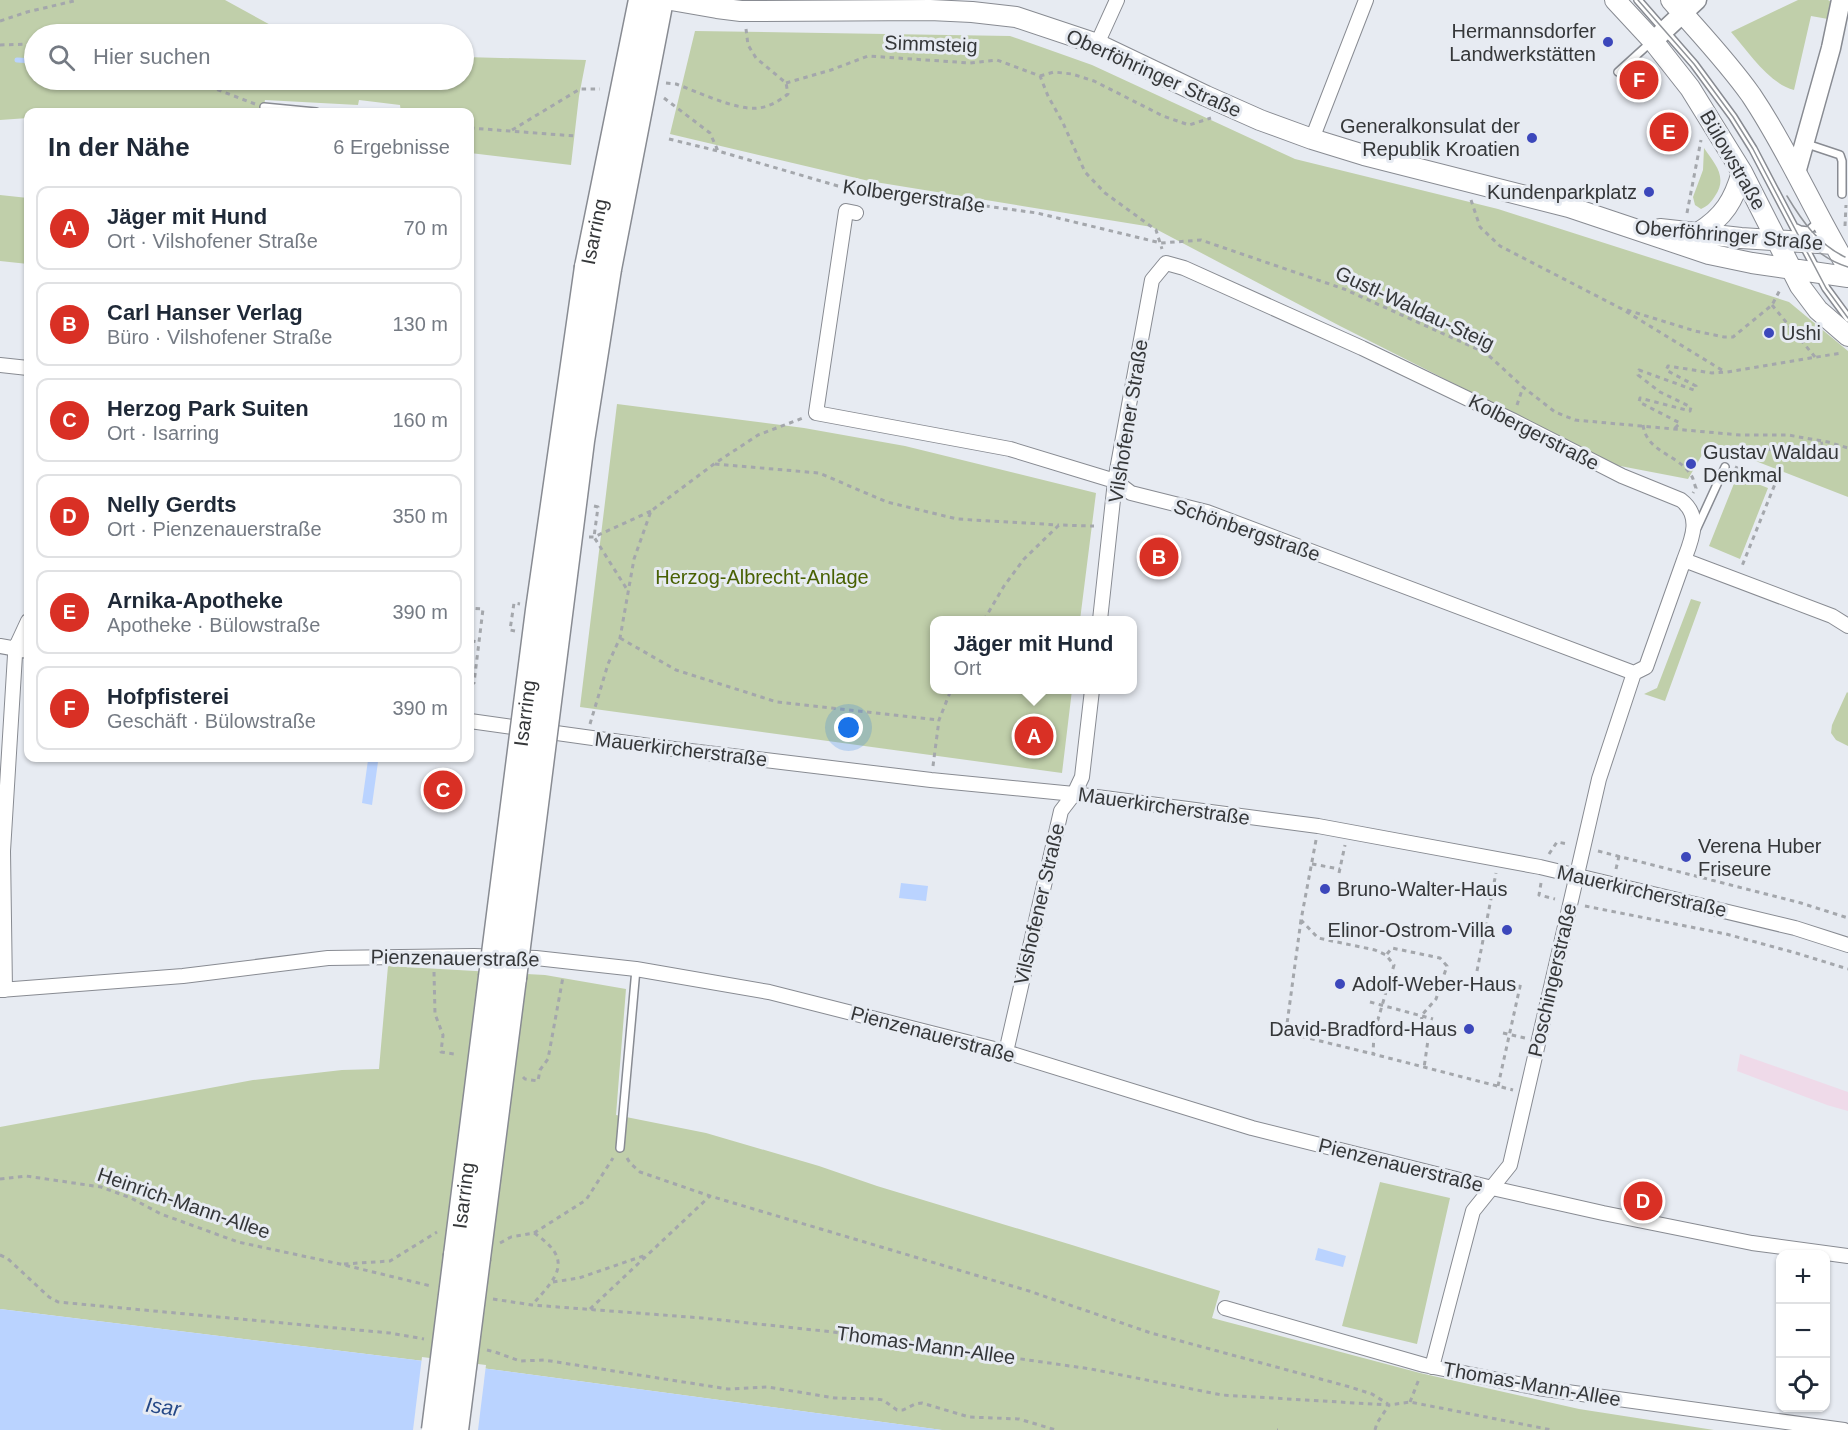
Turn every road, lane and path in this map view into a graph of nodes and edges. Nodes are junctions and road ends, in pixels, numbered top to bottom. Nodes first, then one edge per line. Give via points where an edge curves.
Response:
1 (78, 0) edge
2 (661, 0) edge
3 (671, 0) edge
4 (1117, 0) edge
5 (1366, 0) edge
6 (1615, 0) edge
7 (1638, 0) edge
8 (1841, 0) edge
9 (714, 5) edge
10 (1683, 5) edge
11 (638, 8) edge
12 (0, 21) edge
13 (746, 29) dead end
14 (1659, 35) junction
15 (24, 44) edge
16 (1097, 44) junction
17 (0, 45) edge
18 (1839, 48) edge
19 (1617, 72) dead end
20 (1040, 76) junction
21 (666, 83) dead end
22 (786, 83) junction
23 (600, 89) dead end
24 (219, 90) edge
25 (664, 98) dead end
26 (264, 107) joint
27 (274, 108) edge
28 (1213, 117) dead end
29 (474, 128) edge
30 (510, 131) junction
31 (575, 136) dead end
32 (669, 139) dead end
33 (1312, 139) junction
34 (1701, 140) dead end
35 (1804, 143) junction
36 (718, 151) junction
37 (1742, 172) junction
38 (1796, 173) junction
39 (1842, 195) dead end
40 (1470, 196) dead end
41 (856, 213) dead end
42 (1687, 214) dead end
43 (1816, 216) junction
44 (1624, 225) junction
45 (1698, 233) junction
46 (1776, 240) junction
47 (1817, 242) edge
48 (1161, 243) junction
49 (1166, 263) junction
50 (598, 268) junction
51 (1790, 268) junction
52 (1848, 268) edge
53 (1818, 272) junction
54 (1848, 277) edge
55 (1782, 287) dead end
56 (1772, 305) junction
57 (1622, 309) junction
58 (1848, 318) edge
59 (1848, 336) edge
60 (1848, 352) edge
61 (1815, 357) junction
62 (0, 365) edge
63 (24, 368) edge
64 (1727, 372) junction
65 (1522, 387) junction
66 (816, 413) junction
67 (1512, 420) junction
68 (1643, 425) junction
69 (1675, 428) junction
70 (1828, 442) junction
71 (1848, 448) edge
72 (714, 464) junction
73 (1725, 467) dead end
74 (1115, 481) junction
75 (1687, 505) junction
76 (598, 511) dead end
77 (651, 511) junction
78 (1059, 525) junction
79 (1112, 526) junction
80 (1693, 535) junction
81 (594, 537) junction
82 (1684, 560) junction
83 (1737, 579) junction
84 (628, 591) junction
85 (514, 607) dead end
86 (474, 608) edge
87 (987, 616) edge
88 (1101, 616) edge
89 (1848, 626) edge
90 (510, 630) dead end
91 (620, 638) junction
92 (474, 641) edge
93 (479, 642) junction
94 (0, 646) edge
95 (22, 650) edge
96 (1634, 673) junction
97 (474, 683) edge
98 (949, 694) edge
99 (1092, 694) edge
100 (939, 720) junction
101 (474, 722) edge
102 (586, 737) junction
103 (932, 780) junction
104 (1074, 794) junction
105 (1583, 847) junction
106 (1313, 854) dead end
107 (1549, 854) dead end
108 (1341, 860) dead end
109 (1311, 864) junction
110 (1576, 875) junction
111 (1541, 881) dead end
112 (1493, 890) dead end
113 (1570, 903) junction
114 (1848, 918) edge
115 (1301, 920) junction
116 (1848, 945) edge
117 (1386, 955) junction
118 (428, 956) junction
119 (570, 961) junction
120 (636, 969) junction
121 (1848, 969) edge
122 (1477, 971) dead end
123 (1521, 982) dead end
124 (2, 990) edge
125 (1370, 1002) dead end
126 (1380, 1006) junction
127 (1421, 1016) junction
128 (1433, 1019) dead end
129 (1503, 1033) dead end
130 (1510, 1035) junction
131 (1515, 1036) dead end
132 (1006, 1052) junction
133 (454, 1054) dead end
134 (1373, 1054) junction
135 (1424, 1068) junction
136 (521, 1074) dead end
137 (1498, 1086) junction
138 (1526, 1094) junction
139 (620, 1148) junction
140 (0, 1179) edge
141 (1492, 1188) junction
142 (710, 1196) junction
143 (437, 1232) dead end
144 (534, 1233) junction
145 (476, 1253) junction
146 (0, 1255) edge
147 (648, 1255) junction
148 (1848, 1256) edge
149 (340, 1264) junction
150 (553, 1282) junction
151 (440, 1288) dead end
152 (485, 1298) dead end
153 (532, 1305) junction
154 (1225, 1308) dead end
155 (590, 1309) junction
156 (425, 1339) dead end
157 (483, 1350) dead end
158 (1428, 1366) junction
159 (1410, 1402) junction
160 (1389, 1405) junction
161 (434, 1430) edge
162 (456, 1430) edge
163 (1056, 1430) edge
164 (1375, 1430) edge
165 (1552, 1430) edge
166 (1844, 1430) edge

1 - 12 path
2 - 50 highway, Isarring
3 - 9 main road, Oberföhringer Straße
4 - 16 street
5 - 33 street
6 - 14 main road, Bülowstraße
7 - 14 lane
8 - 18 street
9 - 16 main road, Oberföhringer Straße via 762,11 972,12 1016,17
10 - 14 street
10 - 38 main road via 1752,96
11 - 50 highway, Isarring
13 - 22 path via 748,45 756,58
14 - 19 lane
14 - 37 main road, Bülowstraße
14 - 47 lane via 1707,80
15 - 17 path
16 - 33 main road, Oberföhringer Straße via 1260,120
18 - 35 street
20 - 22 path, Simmsteig via 997,60 970,63 868,56
20 - 28 path, Simmsteig via 1054,72 1094,81 1162,116 1189,125
20 - 48 path via 1085,172 1156,230
21 - 22 path via 757,109 788,94
23 - 30 path via 580,89
24 - 26 path
25 - 36 path via 710,133
26 - 27 lane
29 - 30 path
30 - 31 path
32 - 36 path, Kolbergerstraße
33 - 44 main road, Oberföhringer Straße
34 - 42 path
35 - 38 street
35 - 39 lane via 1840,155
36 - 48 path, Kolbergerstraße via 838,186 1037,213
37 - 45 main road via 1732,202
37 - 46 main road, Bülowstraße
38 - 43 main road
40 - 57 path via 1480,227 1500,246
41 - 66 street via 846,211
43 - 47 main road
43 - 47 lane via 1808,231 1800,230
44 - 45 main road, Oberföhringer Straße
44 - 51 main road, Oberföhringer Straße via 1709,254
45 - 46 main road, Oberföhringer Straße
46 - 47 main road, Oberföhringer Straße
46 - 51 main road, Bülowstraße
47 - 51 main road
47 - 52 main road
47 - 53 lane
48 - 49 path
48 - 65 path, Gustl-Waldau-Steig via 1201,240 1344,289 1486,353
49 - 67 street, Kolbergerstraße via 1362,348
49 - 74 street, Vilshofener Straße via 1152,280
50 - 145 highway, Isarring, bridge via 582,441 503,978
51 - 53 main road, Oberföhringer Straße
51 - 59 main road, Bülowstraße via 1814,305
53 - 54 main road, Oberföhringer Straße
53 - 58 lane
55 - 56 path
56 - 57 path via 1733,337 1695,331
56 - 61 path
57 - 64 path
60 - 61 path
61 - 64 path
62 - 63 street
64 - 69 path via 1668,366 1666,370 1696,386 1694,390 1639,370 1638,375 1660,392 1692,407 1690,411 1640,398 1639,402 1680,423
65 - 67 path
65 - 68 path, Gustl-Waldau-Steig via 1555,412 1575,420
66 - 72 path via 758,435
66 - 74 street, Schönbergstraße via 1010,449
67 - 75 street, Kolbergerstraße
68 - 69 path, Gustl-Waldau-Steig
68 - 75 path via 1651,443 1692,476 1696,488
69 - 70 path, Gustl-Waldau-Steig via 1788,435
70 - 71 path, Gustl-Waldau-Steig
70 - 83 path via 1788,450 1733,448 1726,463 1775,484
72 - 77 path
72 - 78 path via 819,473 887,502 957,519
73 - 80 lane
74 - 79 street, Vilshofener Straße
74 - 96 street, Schönbergstraße via 1131,493 1207,512
75 - 80 street via 1692,512
76 - 81 path
77 - 81 path
77 - 84 path via 634,559
78 - 79 path
78 - 87 path via 1024,559
79 - 88 street, Vilshofener Straße
80 - 82 street
81 - 84 path
82 - 83 street
82 - 96 street, Poschingerstraße via 1646,667
83 - 89 street
84 - 91 path
85 - 90 path
86 - 93 path via 483,609
91 - 100 path via 676,670 777,702
91 - 102 path
92 - 93 path
93 - 97 path
94 - 95 street
95 - 124 street via 3,851
96 - 105 street, Poschingerstraße via 1599,779
98 - 100 path
99 - 104 street, Vilshofener Straße via 1082,777
100 - 103 path
101 - 102 street, Mauerkircherstraße
102 - 103 street, Mauerkircherstraße
103 - 104 street, Mauerkircherstraße
104 - 110 street, Mauerkircherstraße via 1318,826
104 - 132 street, Vilshofener Straße via 1060,811
105 - 107 path via 1557,842
105 - 110 street, Poschingerstraße
105 - 114 path
106 - 109 path
108 - 109 path via 1339,871
109 - 115 path
110 - 113 street, Poschingerstraße
110 - 116 street, Mauerkircherstraße via 1795,928
111 - 113 path via 1539,895
112 - 122 path
113 - 121 path via 1726,934
113 - 138 street, Poschingerstraße
115 - 117 path via 1318,938
115 - 134 path via 1287,1024 1292,1034
117 - 126 path via 1394,965
117 - 127 path via 1392,948 1440,958 1447,966 1436,999
118 - 119 street, Pienzenauerstraße
118 - 124 street, Pienzenauerstraße via 328,958 183,976
118 - 133 path via 427,966 434,966 435,1014 443,1035 441,1052
119 - 120 street, Pienzenauerstraße
119 - 136 path via 569,978 562,977 548,1059 538,1081 525,1079
120 - 132 street, Pienzenauerstraße via 769,992
120 - 139 lane
123 - 130 path
125 - 126 path
126 - 127 path
126 - 134 path
127 - 128 path
127 - 135 path via 1428,1040
129 - 130 path
130 - 131 path
130 - 137 path
132 - 141 street, Pienzenauerstraße via 1252,1128
134 - 135 path
135 - 137 path
137 - 138 path
138 - 141 street, Poschingerstraße via 1510,1165
139 - 142 path via 640,1172
139 - 144 path via 586,1200
140 - 149 path, Heinrich-Mann-Allee via 26,1176 101,1187 238,1242
141 - 148 street, Pienzenauerstraße via 1752,1243
141 - 158 street, Poschingerstraße via 1473,1211
142 - 147 path
142 - 160 path via 1029,1291 1151,1333 1350,1387
143 - 149 path via 390,1261
144 - 145 path via 511,1237
144 - 150 path via 557,1253 559,1269
145 - 161 highway, Isarring, bridge
145 - 162 highway, Isarring, bridge
146 - 156 path via 58,1302
147 - 150 path via 579,1278
147 - 155 path
149 - 151 path, Heinrich-Mann-Allee
150 - 153 path
152 - 153 path, Thomas-Mann-Allee
153 - 155 path, Thomas-Mann-Allee
154 - 158 street, Thomas-Mann-Allee
155 - 160 path, Thomas-Mann-Allee via 833,1332 1090,1369 1222,1395
157 - 163 path via 520,1361 544,1360 728,1389 768,1387 835,1398 877,1399 897,1410 922,1403 969,1417 1019,1419
158 - 159 path
158 - 166 street, Thomas-Mann-Allee via 1556,1391
159 - 160 path, Thomas-Mann-Allee
159 - 165 path, Thomas-Mann-Allee
160 - 164 path

